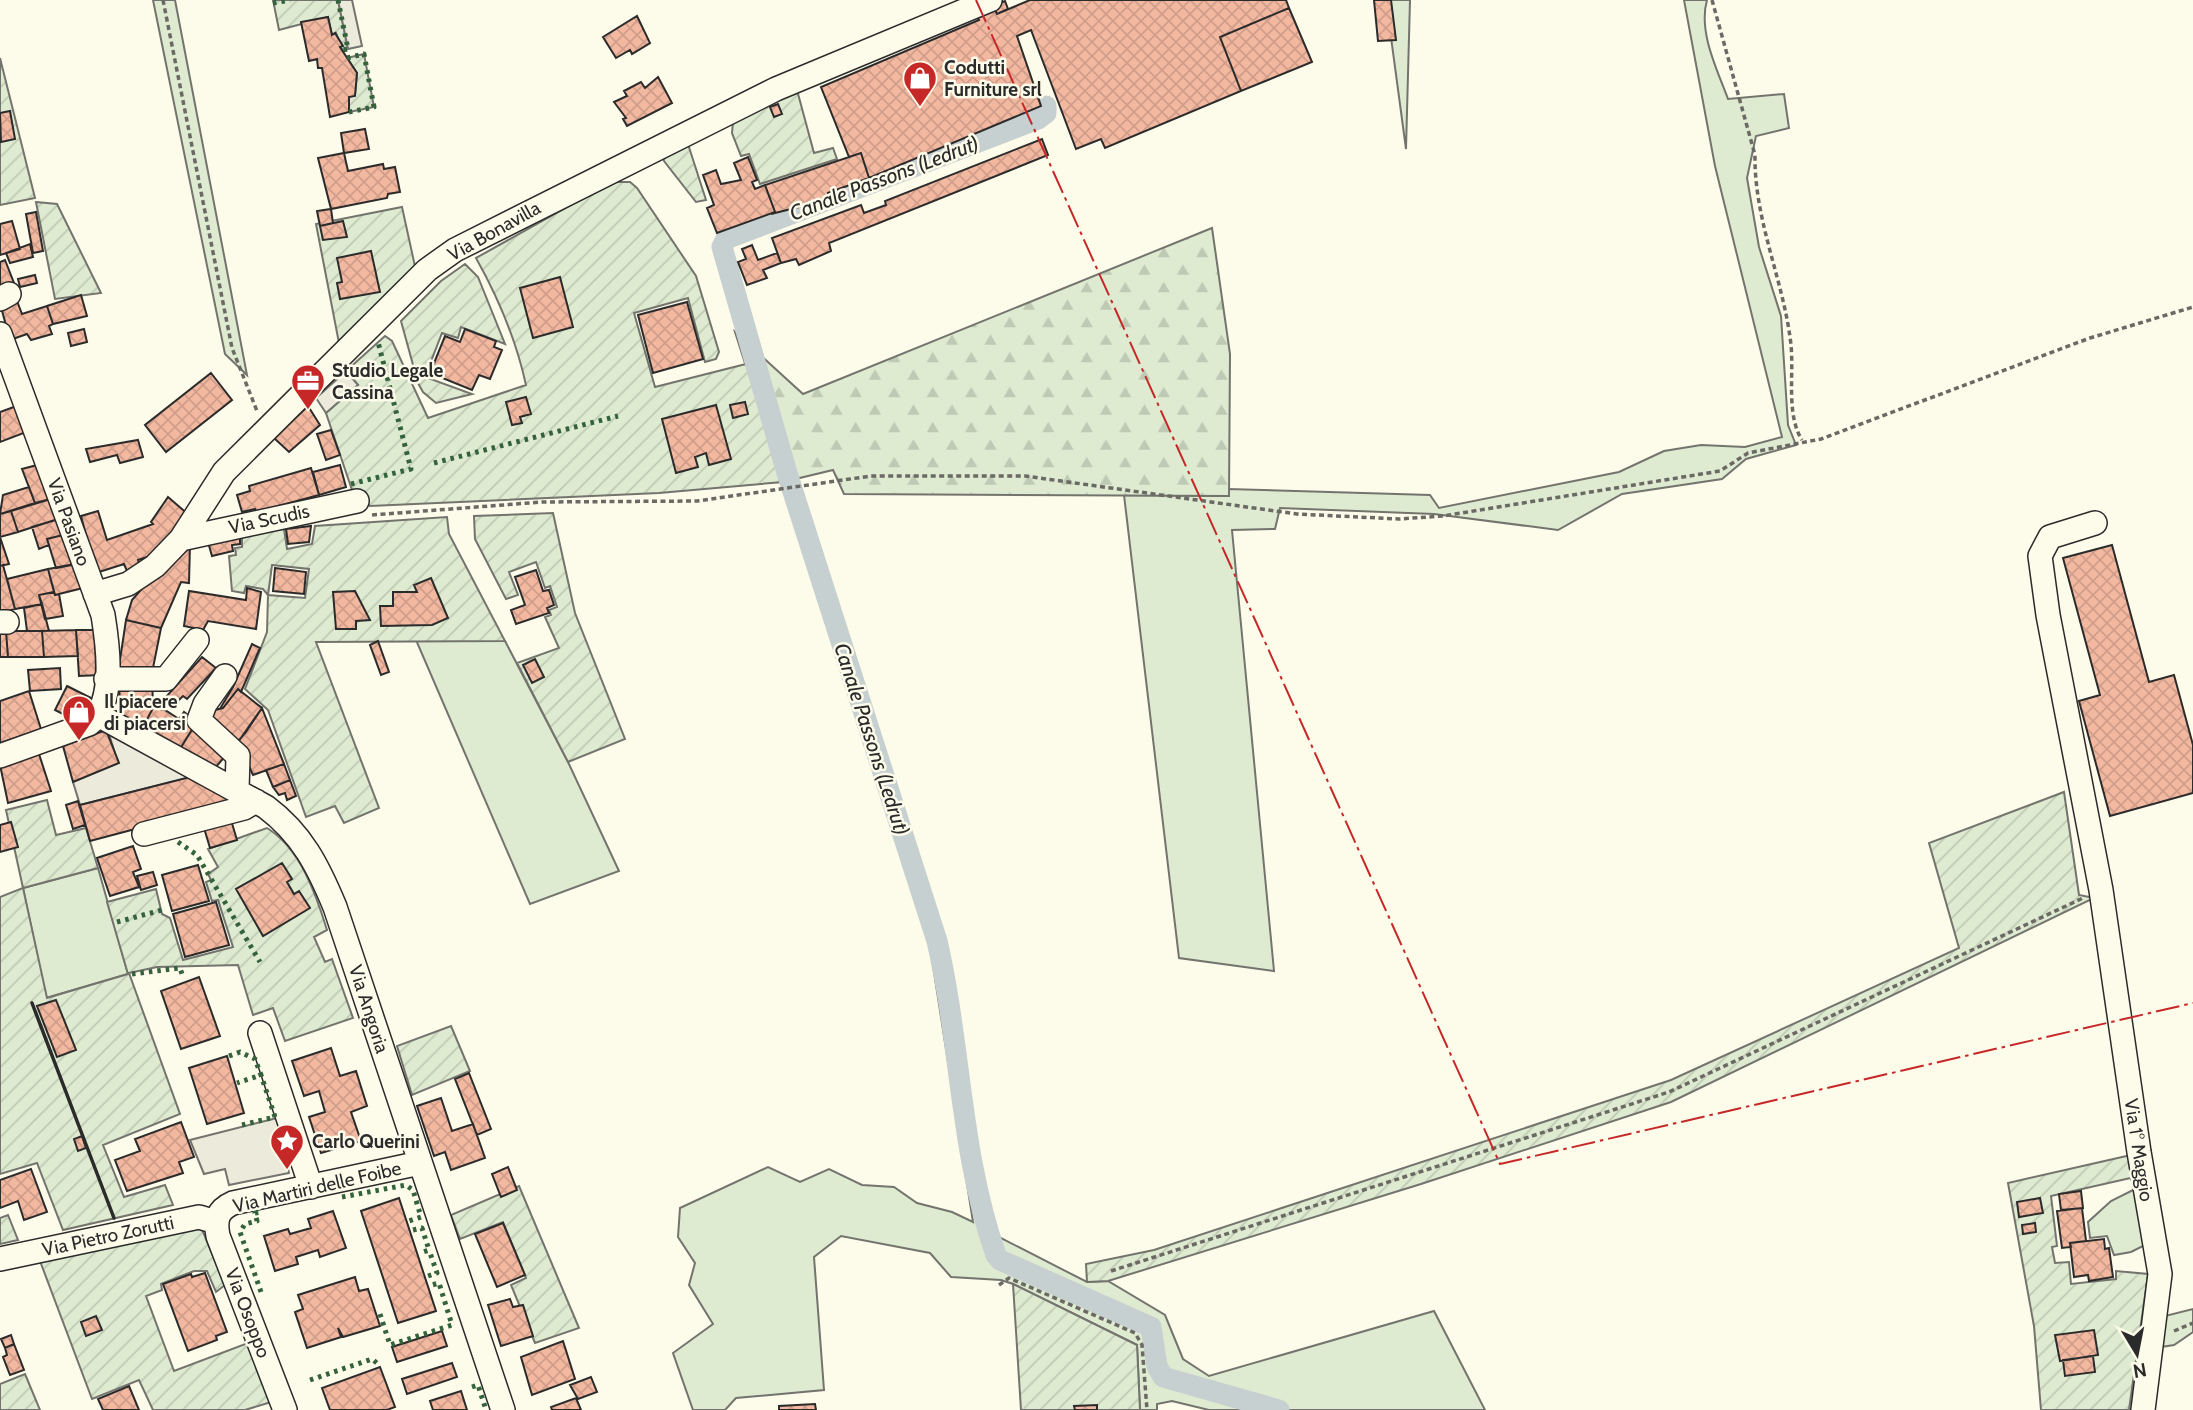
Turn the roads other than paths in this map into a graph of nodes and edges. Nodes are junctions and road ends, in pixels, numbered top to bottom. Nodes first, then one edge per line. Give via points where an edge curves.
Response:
1 (990, 0) edge
2 (0, 334) edge
3 (358, 507) road end
4 (2095, 523) dead end
5 (181, 539) junction
6 (95, 594) junction
7 (197, 639) dead end
8 (225, 676) dead end
9 (106, 679) junction
10 (98, 715) junction
11 (0, 756) edge
12 (246, 795) junction
13 (144, 834) dead end
14 (260, 1032) dead end
15 (420, 1163) junction
16 (312, 1187) junction
17 (217, 1219) junction
18 (0, 1259) edge
19 (285, 1410) edge
20 (503, 1410) edge
21 (2143, 1410) edge

1 - 5 street, Via Bonavilla via 776,89 455,250 427,270 223,472
2 - 6 street, Via Pasiano
3 - 5 street, Via Scudis
4 - 21 street, Via 1° Maggio via 2050,537 2040,556 2101,890 2160,1274
5 - 6 street, Via Bonavilla via 128,584
6 - 9 street, Via Pasiano via 106,634
7 - 9 street via 166,679
8 - 12 street via 199,720 238,755
9 - 10 street, Via Pasiano
10 - 11 street via 89,724
10 - 12 street, Via Angoria
12 - 13 street via 244,807
12 - 15 street, Via Angoria via 288,824 322,875
14 - 16 street
15 - 16 street, Via Martiri delle Foibe
15 - 20 street, Via Angoria
16 - 17 street, Via Martiri delle Foibe via 233,1203
17 - 18 street, Via Pietro Zorutti via 199,1217
17 - 19 street, Via Osoppo via 218,1236

